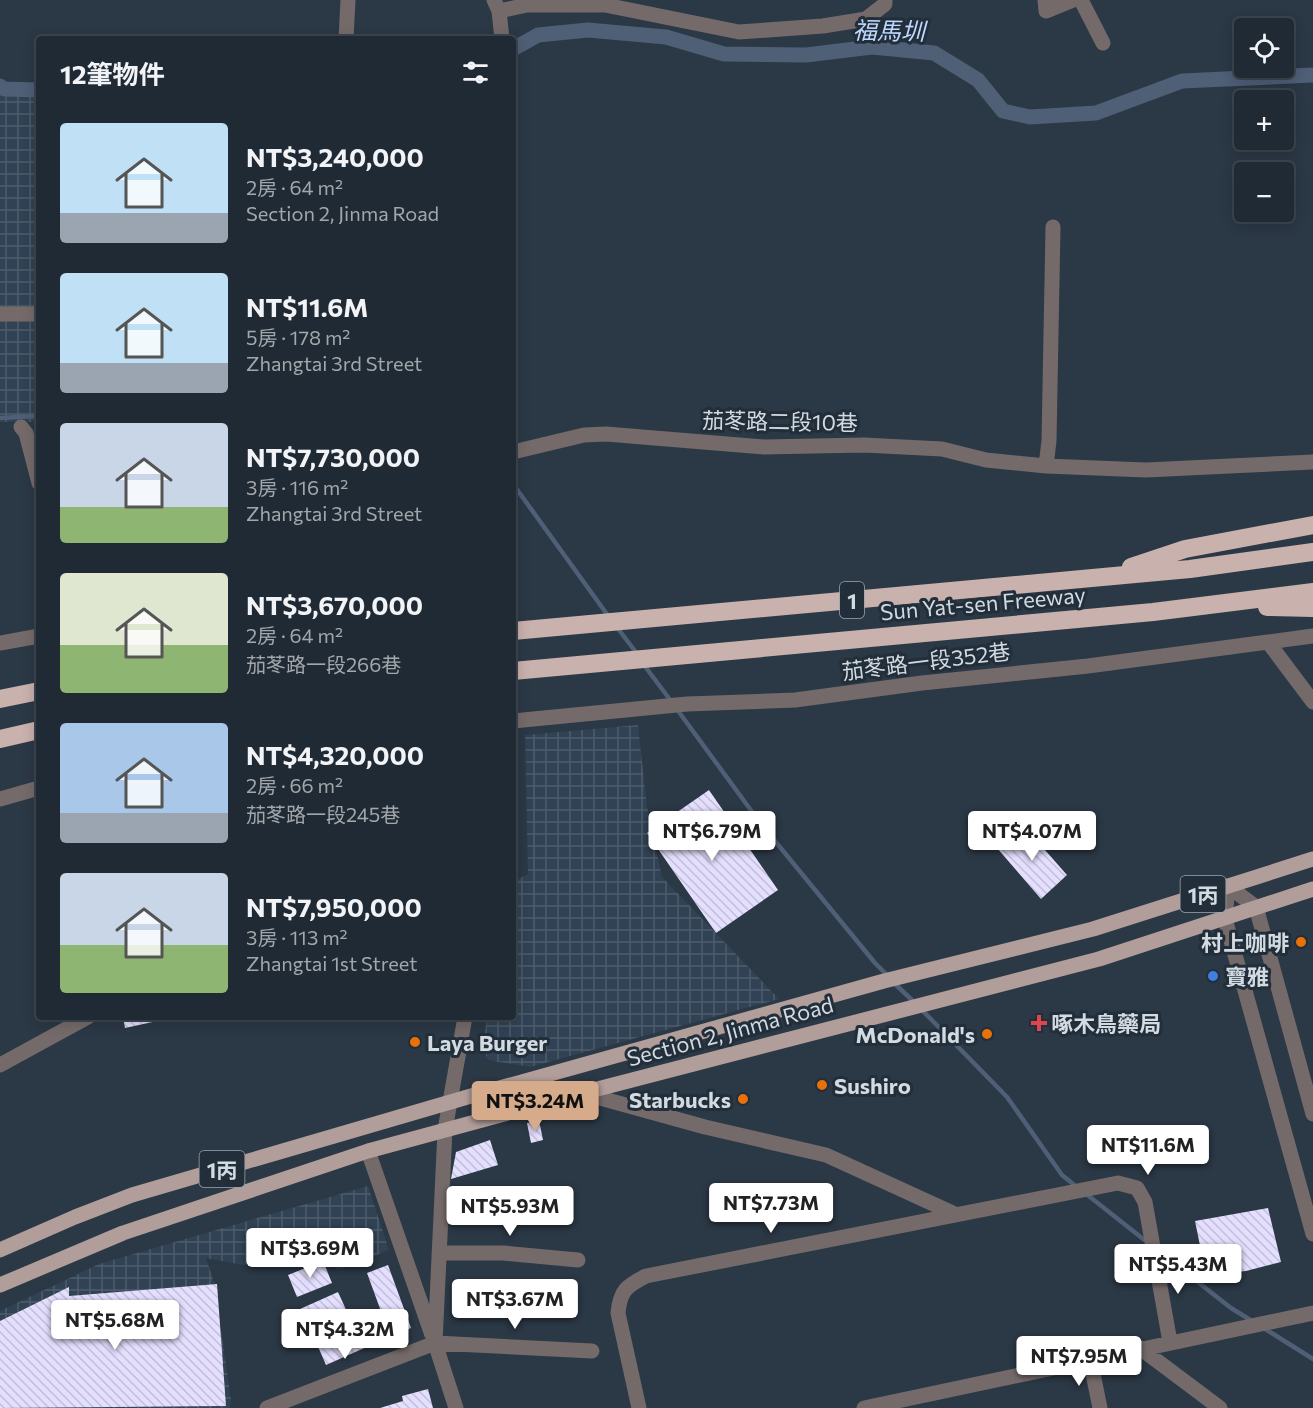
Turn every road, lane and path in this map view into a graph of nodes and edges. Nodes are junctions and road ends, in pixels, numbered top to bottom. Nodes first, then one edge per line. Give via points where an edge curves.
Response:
1 (348, 0) edge
2 (885, 0) edge
3 (1045, 0) edge
4 (1072, 0) edge
5 (1081, 0) edge
6 (498, 10) edge
7 (346, 36) edge
8 (502, 36) edge
9 (1103, 43) dead end
10 (1053, 227) dead end
11 (0, 314) edge
12 (36, 314) edge
13 (21, 427) dead end
14 (516, 451) edge
15 (1313, 462) edge
16 (36, 464) edge
17 (1046, 466) junction
18 (1313, 525) edge
19 (1313, 552) edge
20 (1102, 577) junction
21 (1313, 592) edge
22 (1212, 606) junction
23 (1313, 608) edge
24 (516, 631) edge
25 (36, 636) edge
26 (1313, 636) edge
27 (0, 642) edge
28 (1268, 642) junction
29 (516, 671) edge
30 (36, 692) edge
31 (0, 699) edge
32 (1313, 702) edge
33 (516, 721) edge
34 (36, 731) edge
35 (0, 739) edge
36 (36, 789) edge
37 (0, 799) edge
38 (1313, 859) edge
39 (1228, 886) junction
40 (1313, 890) edge
41 (1256, 908) junction
42 (1225, 919) junction
43 (82, 1020) edge
44 (464, 1020) edge
45 (0, 1065) edge
46 (582, 1093) junction
47 (448, 1102) junction
48 (1313, 1114) edge
49 (445, 1130) junction
50 (368, 1151) junction
51 (955, 1214) junction
52 (1313, 1234) edge
53 (0, 1250) edge
54 (439, 1253) junction
55 (578, 1260) dead end
56 (0, 1285) edge
57 (1313, 1313) edge
58 (435, 1342) junction
59 (1170, 1342) junction
60 (1140, 1348) junction
61 (592, 1351) dead end
62 (1090, 1359) junction
63 (267, 1408) edge
64 (456, 1408) edge
65 (639, 1408) edge
66 (864, 1408) edge
67 (1100, 1408) edge
68 (1220, 1408) edge

1 - 7 street
2 - 6 street via 866,19 739,32 605,5 527,5
3 - 4 street via 1046,11
5 - 9 street
6 - 8 street
10 - 17 street
11 - 12 street
13 - 16 street
14 - 17 street, 茄苳路二段10巷 via 584,435 606,434 764,447 864,445 942,449 986,460
15 - 17 street, 茄苳路二段10巷 via 1146,470
18 - 20 highway via 1185,549
19 - 20 highway, Sun Yat-sen Freeway / 1
20 - 24 highway, Sun Yat-sen Freeway / 1
21 - 22 highway, Sun Yat-sen Freeway / 1
22 - 23 highway
22 - 29 highway, Sun Yat-sen Freeway / 1
25 - 27 street
26 - 28 street, 茄苳路一段352巷
28 - 32 street
28 - 33 street, 茄苳路一段352巷 via 795,700 687,704
30 - 31 highway
34 - 35 highway
36 - 37 street
38 - 39 main road, 1丙
39 - 41 street
39 - 42 street
39 - 47 main road, Section 2, Jinma Road / 1丙 via 1093,929 891,980
40 - 41 main road, 1丙
41 - 42 main road, 1丙
41 - 48 street
42 - 46 main road, Section 2, Jinma Road / 1丙 via 1099,959
42 - 52 street
43 - 45 street
44 - 47 street
46 - 49 main road, Section 2, Jinma Road / 1丙
46 - 51 street via 826,1155
47 - 49 street
47 - 53 main road, Section 2, Jinma Road / 1丙 via 132,1196
49 - 50 main road, Section 2, Jinma Road / 1丙
49 - 54 street
50 - 56 main road, Section 2, Jinma Road / 1丙 via 123,1233
50 - 58 street
51 - 59 street via 1118,1183 1137,1188 1145,1202
51 - 65 street via 646,1276 631,1283 619,1298 618,1313
54 - 55 street via 503,1253
54 - 58 street
57 - 59 street
58 - 61 street
58 - 63 street
58 - 64 street
59 - 60 street
60 - 62 street
60 - 68 street
62 - 66 street
62 - 67 street

